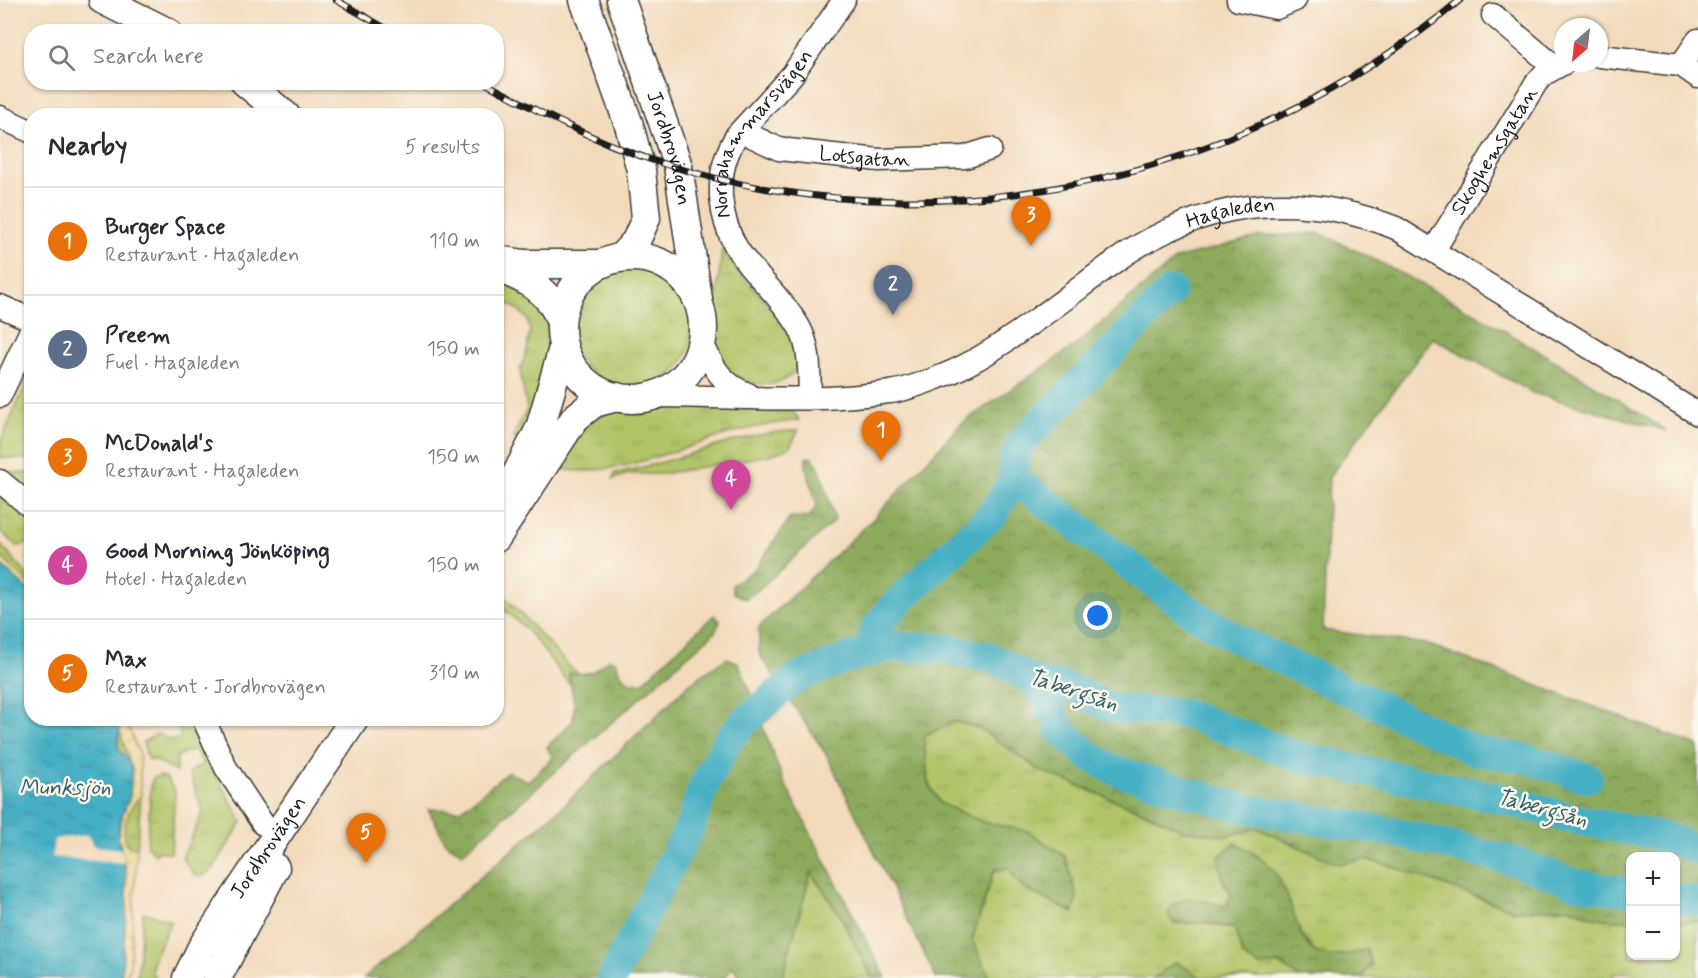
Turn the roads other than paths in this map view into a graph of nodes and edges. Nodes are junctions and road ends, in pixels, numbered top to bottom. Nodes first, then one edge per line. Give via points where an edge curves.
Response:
1 (103, 0) edge
2 (584, 0) edge
3 (621, 0) edge
4 (844, 0) edge
5 (1238, 0) edge
6 (1295, 0) edge
7 (1493, 15) dead end
8 (151, 24) edge
9 (1698, 40) edge
10 (1608, 57) edge
11 (1554, 61) edge
12 (1554, 69) edge
13 (1690, 71) edge
14 (255, 90) edge
15 (276, 108) edge
16 (0, 117) edge
17 (24, 128) edge
18 (741, 131) junction
19 (990, 149) dead end
20 (1434, 250) junction
21 (504, 261) edge
22 (609, 261) junction
23 (504, 271) edge
24 (698, 301) junction
25 (0, 306) edge
26 (24, 316) edge
27 (562, 334) junction
28 (702, 342) junction
29 (24, 345) edge
30 (0, 396) edge
31 (654, 396) junction
32 (755, 396) junction
33 (616, 398) junction
34 (810, 398) junction
35 (1698, 414) edge
36 (527, 455) junction
37 (504, 481) edge
38 (0, 482) edge
39 (504, 494) edge
40 (24, 502) edge
41 (504, 526) edge
42 (207, 726) edge
43 (331, 726) edge
44 (350, 726) edge
45 (372, 726) edge
46 (263, 824) junction
47 (202, 947) junction
48 (188, 978) edge
49 (217, 978) edge

1 - 8 main road
2 - 22 main road, Jordbrovägen via 629,125 641,170 646,218 636,241
3 - 24 main road, Jordbrovägen via 678,166
4 - 18 street, Norrahammarsvägen via 792,75
5 - 6 street via 1276,8
7 - 11 street
9 - 13 street
10 - 13 street
12 - 20 street, Skoghemsgatan via 1536,83 1516,111
14 - 15 main road
16 - 17 street
18 - 19 street, Lotsgatan via 779,149 879,160 965,157
18 - 34 street, Norrahammarsvägen via 730,146 722,171 723,213 743,259 800,328 809,366
20 - 34 street, Hagaleden via 1396,228 1329,207 1292,204 1223,211 1149,239 1005,342 945,375 892,392
20 - 35 street, Hagaleden
21 - 22 main road
22 - 24 main road via 644,257 667,266 686,281
22 - 27 main road via 572,288
23 - 27 main road via 545,294 557,310
24 - 28 main road
25 - 26 street
27 - 33 main road via 578,375
27 - 36 main road via 550,398
28 - 31 main road via 680,381
28 - 32 street, Hagaleden via 711,364 725,382
29 - 30 street
31 - 32 street, Hagaleden
31 - 33 main road
32 - 34 street, Hagaleden
33 - 41 main road via 594,403 575,418
36 - 37 main road
36 - 39 main road
38 - 40 street
42 - 46 street via 226,768
43 - 46 main road
44 - 47 main road, Jordbrovägen
45 - 49 main road, Jordbrovägen via 274,870
46 - 47 main road via 220,899
47 - 48 main road, Jordbrovägen

